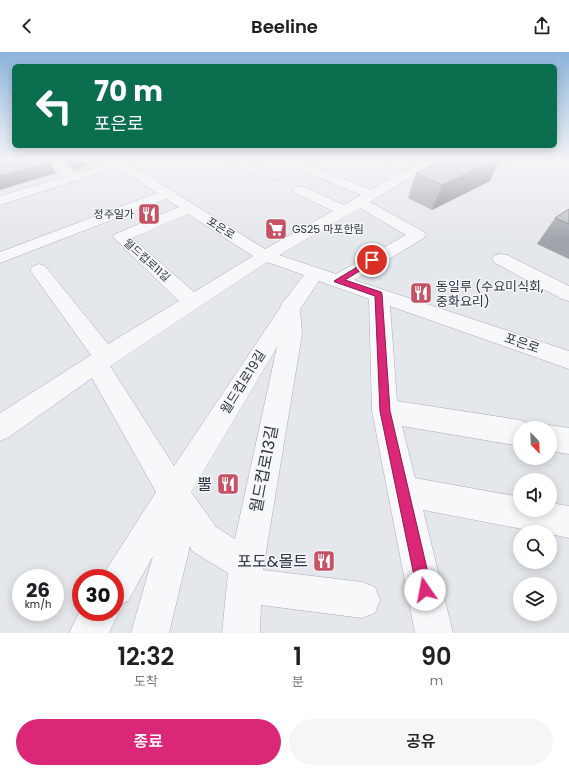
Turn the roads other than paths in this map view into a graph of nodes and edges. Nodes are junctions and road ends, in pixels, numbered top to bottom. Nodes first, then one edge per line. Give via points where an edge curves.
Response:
1 (47, 186) edge
2 (156, 186) edge
3 (342, 186) edge
4 (389, 186) edge
5 (300, 190) road end
6 (167, 194) junction
7 (366, 199) junction
8 (0, 201) edge
9 (189, 208) junction
10 (345, 211) junction
11 (265, 256) junction
12 (0, 258) edge
13 (501, 259) dead end
14 (39, 270) dead end
15 (326, 277) junction
16 (378, 294) junction
17 (569, 294) edge
18 (193, 302) junction
19 (290, 306) junction
20 (101, 360) junction
21 (569, 360) edge
22 (385, 411) junction
23 (0, 428) edge
24 (513, 432) edge
25 (557, 439) edge
26 (569, 441) edge
27 (403, 491) junction
28 (178, 500) junction
29 (569, 522) edge
30 (124, 575) edge
31 (245, 575) junction
32 (362, 600) dead end
33 (95, 621) edge
34 (88, 633) edge
35 (150, 633) edge
36 (241, 633) edge
37 (434, 633) edge

1 - 8 street
2 - 6 street, 포은로
3 - 7 street
4 - 7 street
5 - 10 street
6 - 9 street, 포은로
6 - 12 street
7 - 10 street
7 - 15 street via 418,235
9 - 11 street, 포은로
9 - 18 street, 월드컵로11길 via 121,237
10 - 11 street
11 - 15 street, 포은로
11 - 18 street
13 - 17 street
14 - 20 street
15 - 16 street, 포은로
15 - 19 street, 월드컵로19길
16 - 21 street, 포은로
16 - 22 street
18 - 20 street
19 - 28 street, 월드컵로19길
19 - 31 street, 월드컵로13길 via 291,334
20 - 23 street
20 - 28 street
22 - 24 street
22 - 27 street
25 - 26 street
27 - 29 street
27 - 37 street
28 - 30 street, 월드컵로19길
28 - 31 street via 204,539
28 - 35 street
31 - 32 street
31 - 36 street, 월드컵로13길
33 - 34 street

